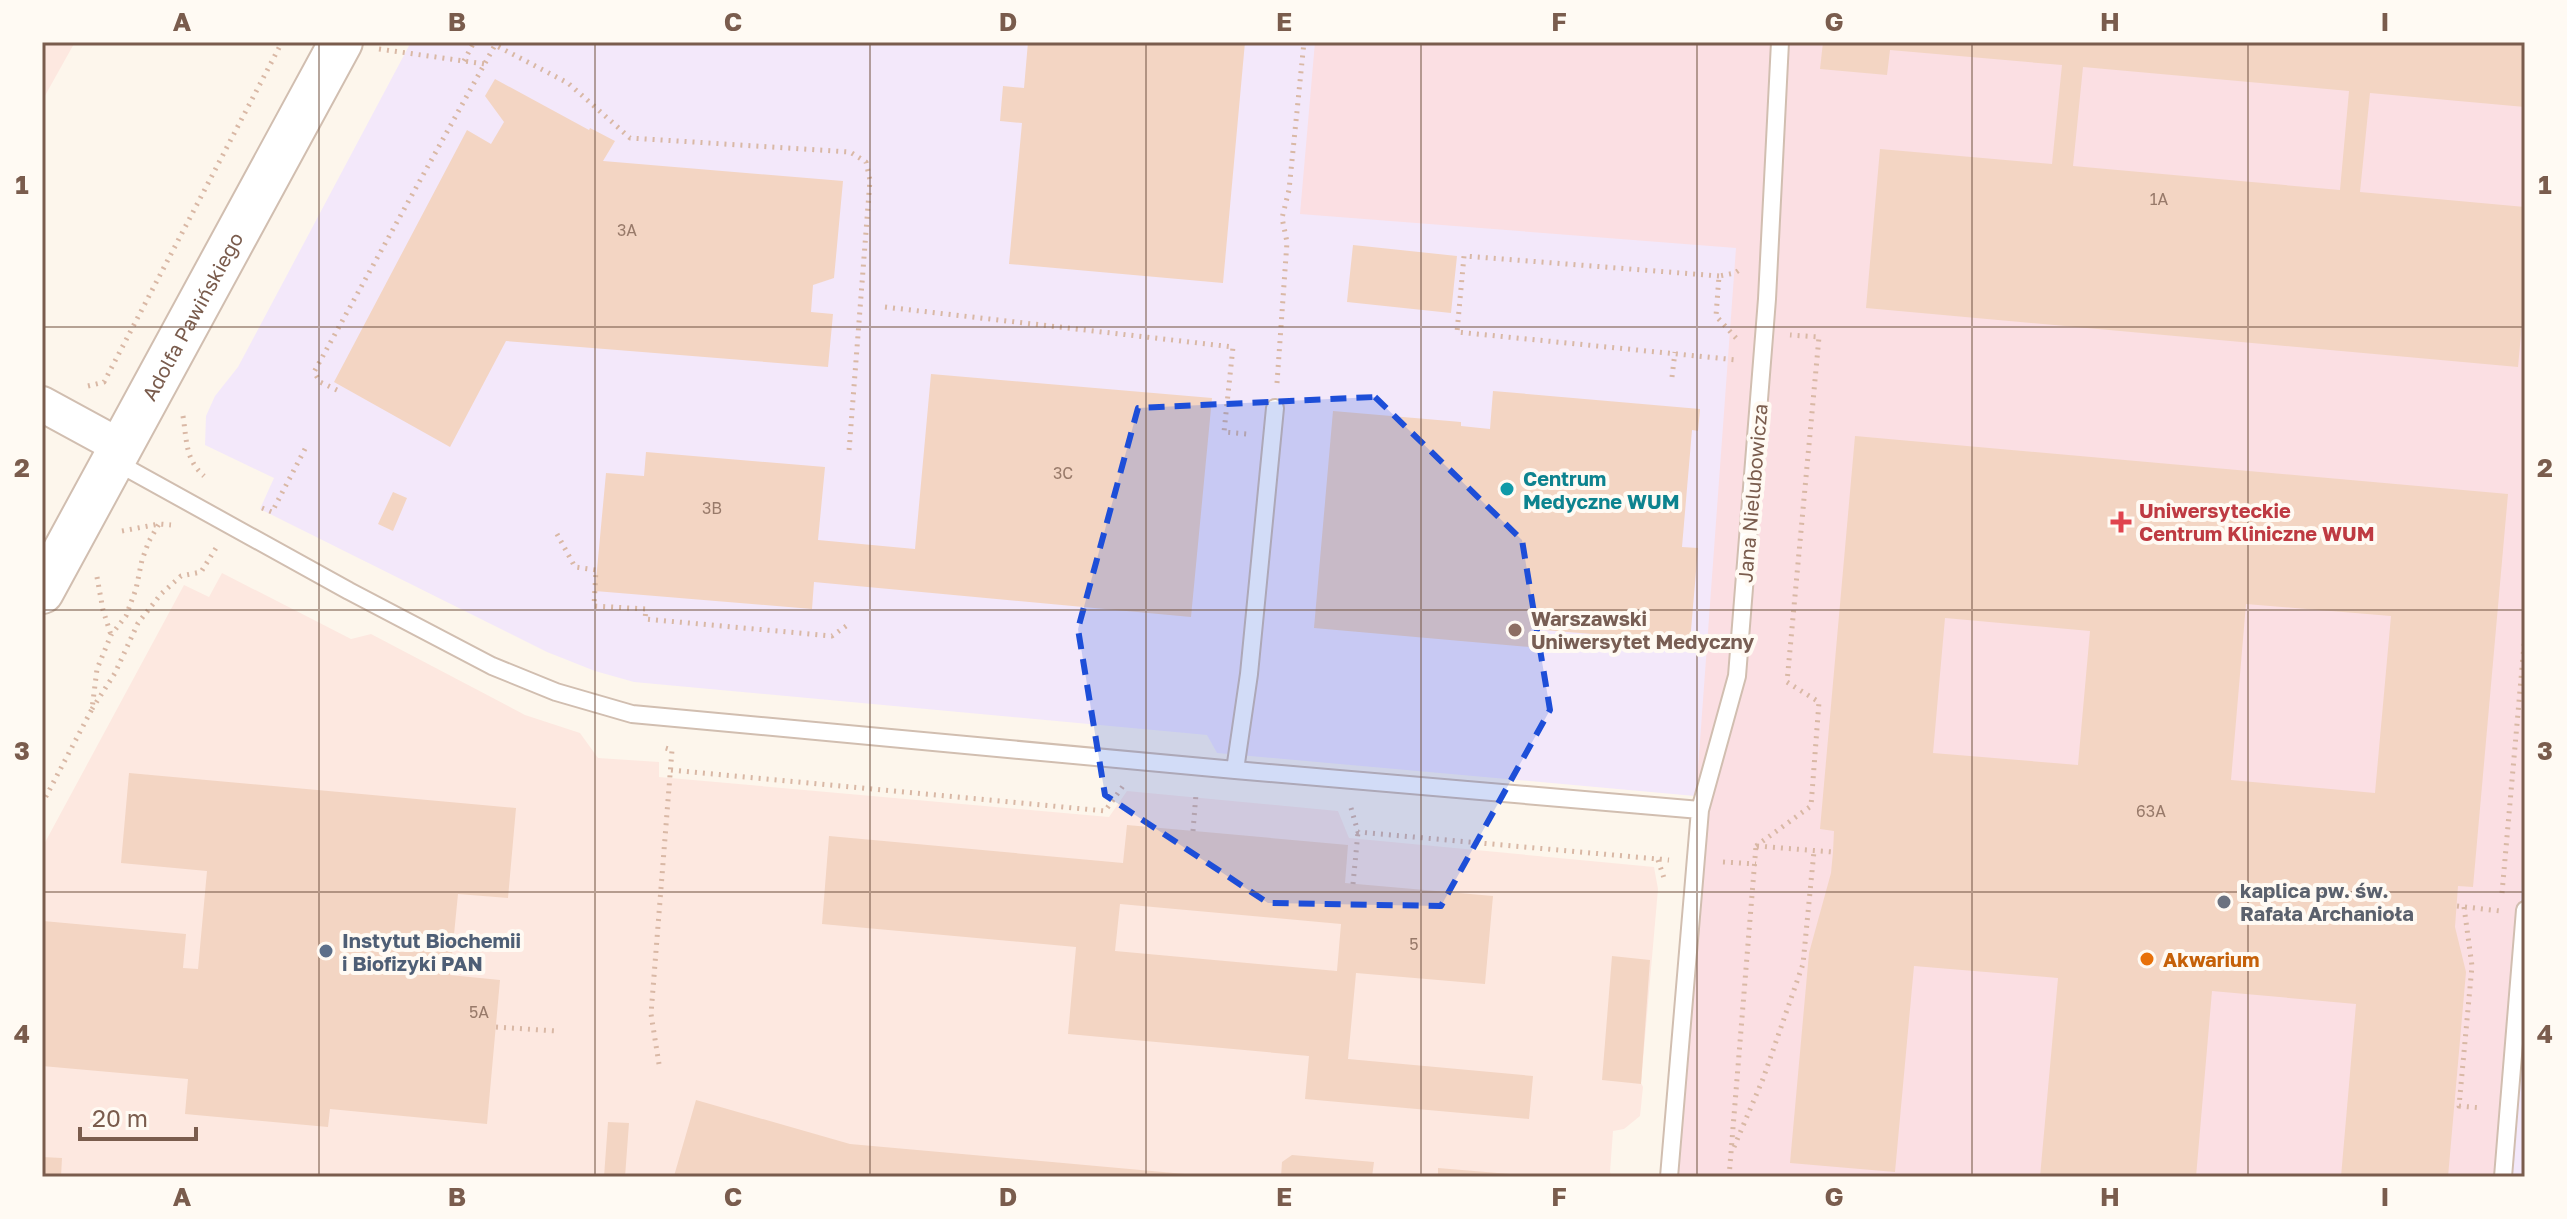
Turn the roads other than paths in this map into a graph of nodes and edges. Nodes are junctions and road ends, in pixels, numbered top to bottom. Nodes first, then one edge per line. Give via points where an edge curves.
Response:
1 (1780, 42) edge
2 (360, 46) edge
3 (42, 404) edge
4 (1275, 408) road end
5 (117, 454) junction
6 (42, 592) edge
7 (1235, 770) junction
8 (1700, 810) junction
9 (2525, 910) edge
10 (2517, 1097) edge
11 (1669, 1177) edge
12 (2503, 1177) edge

1 - 8 lane, Jana Nielubowicza via 1768,288 1737,676
2 - 5 street, Adolfa Pawińskiego
3 - 5 street
4 - 7 lane
5 - 6 street, Adolfa Pawińskiego
5 - 7 lane via 349,591 492,666 632,714
7 - 8 lane
8 - 11 lane, Jana Nielubowicza
9 - 10 lane
10 - 12 lane

